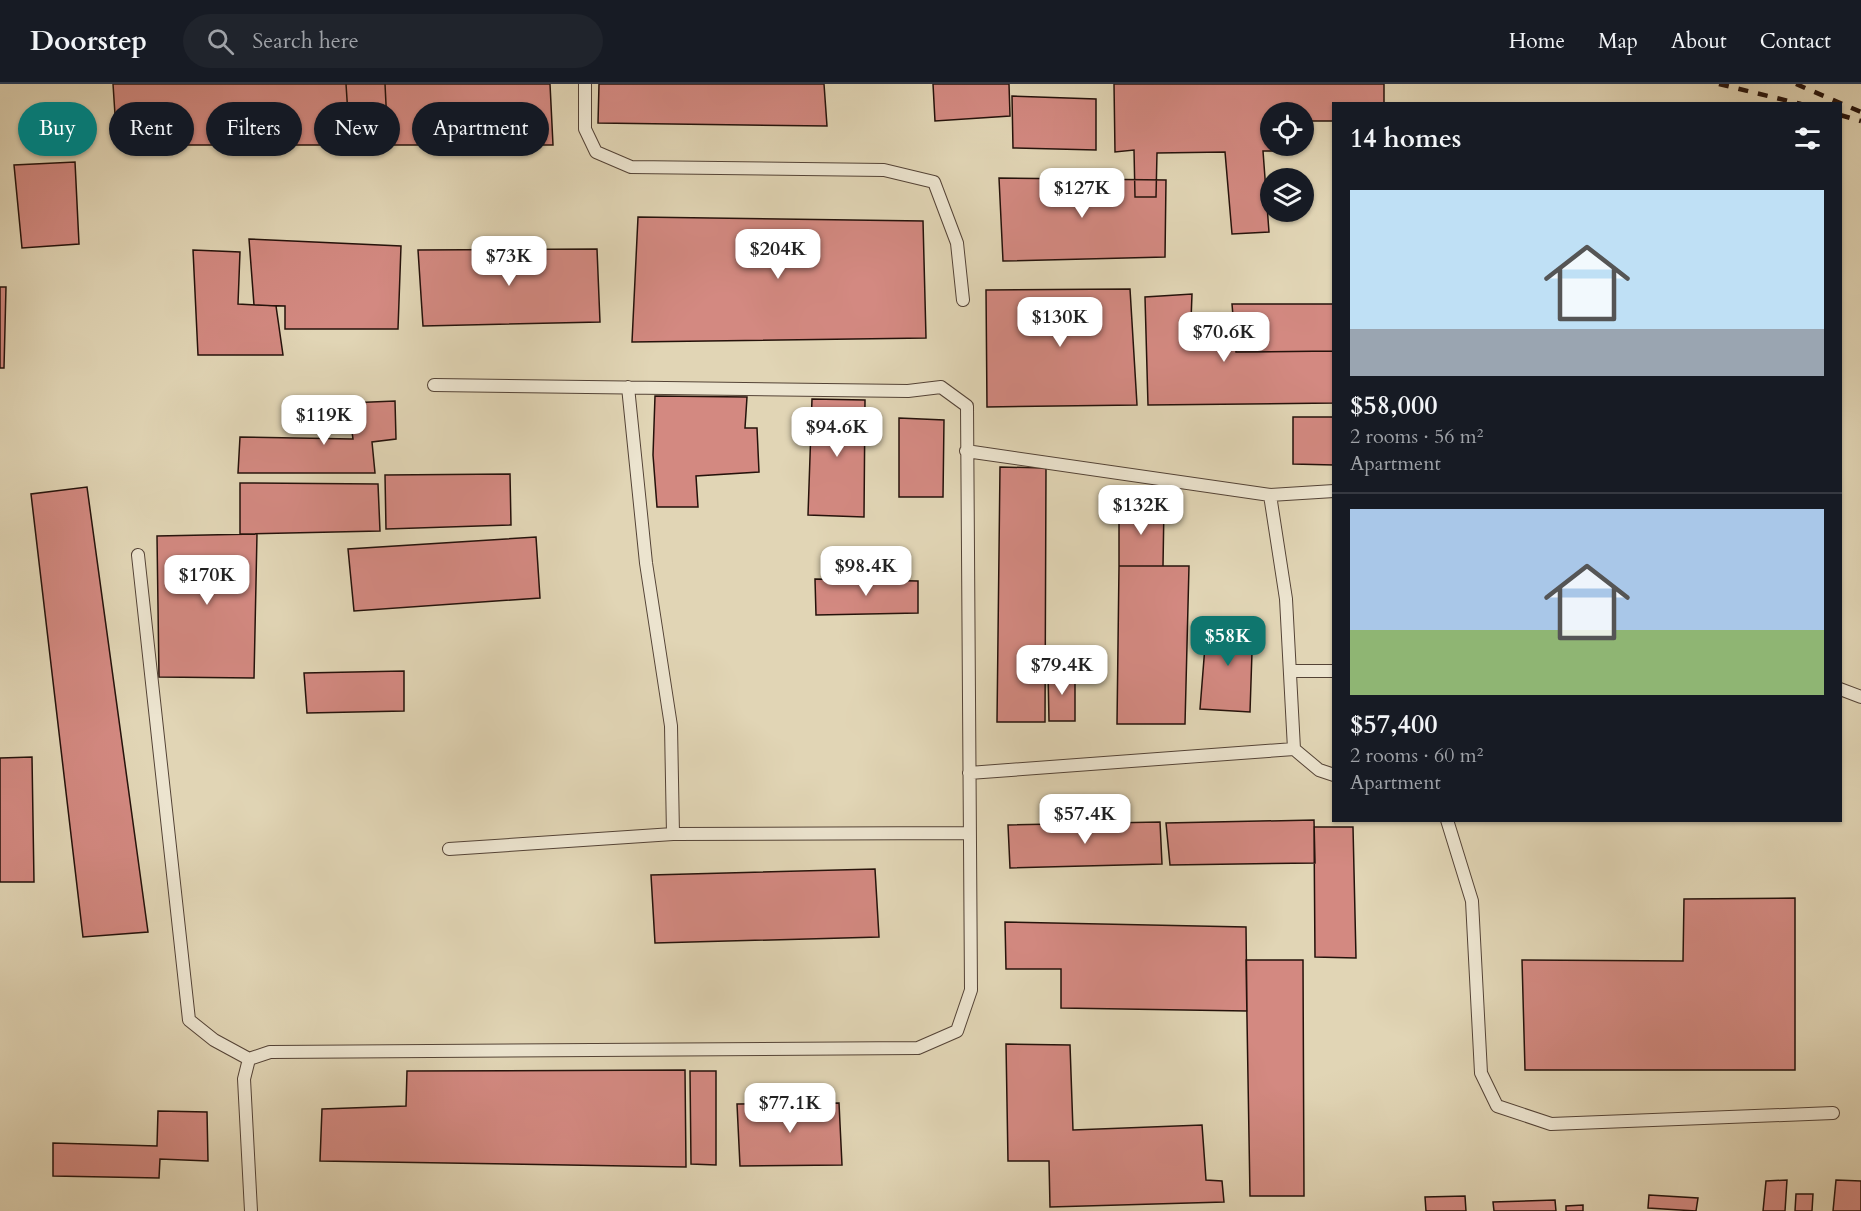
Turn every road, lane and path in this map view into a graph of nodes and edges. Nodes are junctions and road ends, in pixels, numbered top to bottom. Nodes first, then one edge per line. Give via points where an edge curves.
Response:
1 (585, 84) edge
2 (963, 300) dead end
3 (434, 385) dead end
4 (628, 387) junction
5 (966, 451) junction
6 (1332, 491) edge
7 (1270, 495) junction
8 (138, 555) dead end
9 (1290, 671) junction
10 (1332, 671) edge
11 (1842, 690) edge
12 (1861, 697) edge
13 (1294, 749) junction
14 (969, 773) junction
15 (1332, 774) edge
16 (1448, 822) edge
17 (969, 833) junction
18 (673, 834) junction
19 (449, 849) dead end
20 (249, 1059) junction
21 (1833, 1113) dead end
22 (251, 1211) edge

1 - 2 lane via 585,129 596,152 631,167 884,170 934,182 957,243
3 - 4 lane
4 - 5 lane via 908,391 940,387 967,406
4 - 18 lane via 646,563 671,726
5 - 7 lane
5 - 14 lane
6 - 7 lane
7 - 9 lane via 1286,599
8 - 20 lane via 189,1020 214,1040
9 - 10 lane
9 - 13 lane
11 - 12 lane
13 - 14 lane
13 - 15 lane via 1319,770
14 - 17 lane
16 - 21 lane via 1472,902 1481,1073 1497,1106 1551,1124
17 - 18 lane
17 - 20 lane via 971,990 957,1031 918,1048 270,1052
18 - 19 lane
20 - 22 lane via 244,1079

